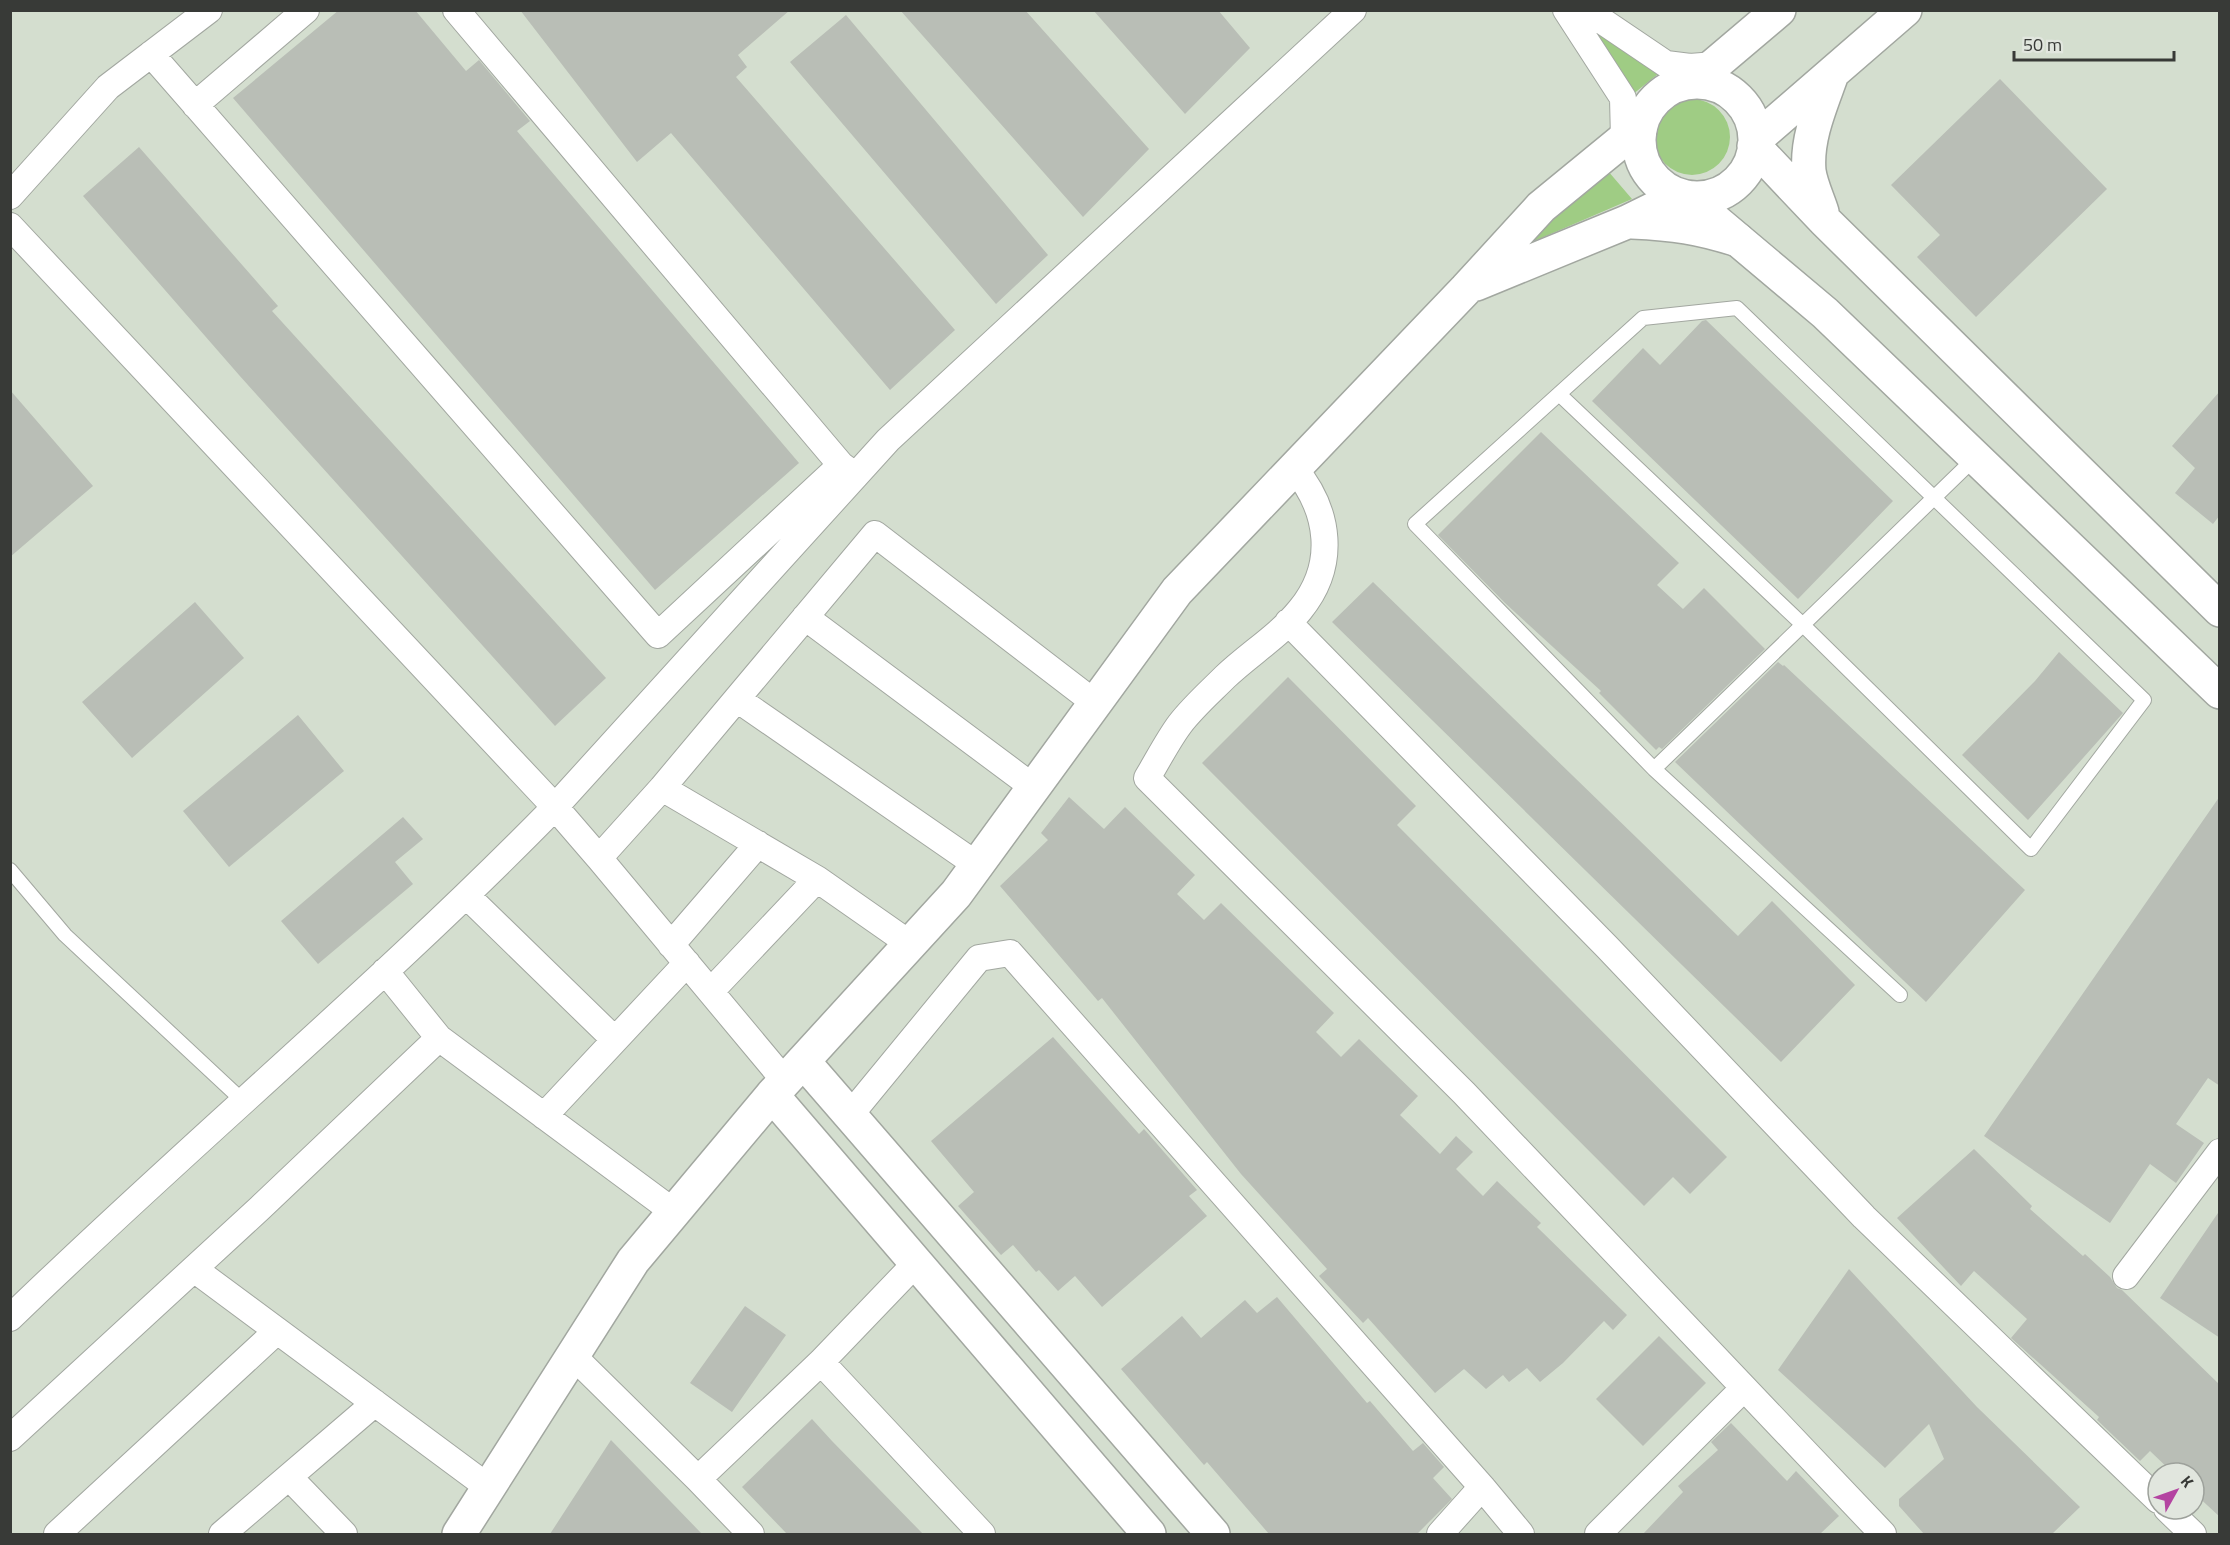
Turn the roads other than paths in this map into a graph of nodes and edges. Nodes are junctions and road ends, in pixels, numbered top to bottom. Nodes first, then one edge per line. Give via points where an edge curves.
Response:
1 (209, 10) edge
2 (306, 10) edge
3 (456, 10) edge
4 (1353, 10) edge
5 (1566, 10) edge
6 (1586, 10) edge
7 (1779, 10) edge
8 (1905, 10) edge
9 (151, 54) junction
10 (1832, 73) junction
11 (1691, 74) junction
12 (195, 105) junction
13 (1632, 122) junction
14 (1755, 143) junction
15 (10, 196) edge
16 (1683, 196) junction
17 (1824, 220) junction
18 (1627, 222) junction
19 (10, 226) edge
20 (1738, 240) junction
21 (1466, 289) junction
22 (1560, 394) junction
23 (1975, 458) junction
24 (1294, 468) junction
25 (848, 470) junction
26 (1935, 496) junction
27 (2220, 610) edge
28 (805, 617) junction
29 (1288, 622) junction
30 (1803, 625) junction
31 (2220, 692) edge
32 (737, 699) junction
33 (1095, 703) junction
34 (1654, 769) junction
35 (1034, 787) junction
36 (662, 788) junction
37 (555, 807) junction
38 (758, 844) junction
39 (599, 858) junction
40 (977, 865) junction
41 (10, 870) edge
42 (817, 879) junction
43 (466, 896) junction
44 (910, 944) junction
45 (679, 954) junction
46 (385, 971) junction
47 (711, 991) junction
48 (1900, 995) dead end
49 (439, 1038) junction
50 (615, 1040) junction
51 (787, 1079) junction
52 (243, 1101) junction
53 (850, 1115) junction
54 (544, 1116) junction
55 (2220, 1152) edge
56 (674, 1212) junction
57 (916, 1263) junction
58 (194, 1269) junction
59 (2126, 1276) dead end
60 (10, 1317) edge
61 (277, 1331) junction
62 (572, 1355) junction
63 (821, 1362) junction
64 (1744, 1388) junction
65 (375, 1403) junction
66 (10, 1438) edge
67 (289, 1477) junction
68 (698, 1479) junction
69 (488, 1487) junction
70 (1482, 1487) junction
71 (2146, 1488) edge
72 (2179, 1521) edge
73 (57, 1534) edge
74 (222, 1534) edge
75 (344, 1534) edge
76 (459, 1534) edge
77 (751, 1534) edge
78 (982, 1534) edge
79 (1149, 1534) edge
80 (1213, 1534) edge
81 (1440, 1534) edge
82 (1521, 1534) edge
83 (1598, 1534) edge
84 (1883, 1534) edge
85 (2193, 1534) edge

1 - 9 street
2 - 12 street
3 - 25 street
4 - 25 street via 888,440
5 - 13 street
6 - 11 street
7 - 11 street
8 - 10 street
9 - 12 street
9 - 15 street via 108,87
10 - 14 street
10 - 17 street via 1810,144 1809,172
11 - 13 street
11 - 14 street via 1730,92 1743,105 1752,121
12 - 25 street via 658,634
13 - 16 street via 1648,171 1662,186
13 - 21 street via 1541,207
14 - 16 street via 1745,174 1732,187 1716,196
14 - 17 street
16 - 18 street
16 - 20 street
17 - 27 street
18 - 20 street via 1675,224
18 - 21 street
19 - 37 street
20 - 23 street via 1825,313
21 - 24 street
22 - 26 lane via 1643,318 1737,308
22 - 30 lane
22 - 34 lane via 1415,524
23 - 26 lane
23 - 31 street
24 - 29 street via 1319,508 1325,543 1318,579
24 - 33 street via 1177,591
25 - 37 street
26 - 30 lane
26 - 30 lane via 2144,700 2031,849
28 - 32 street
28 - 33 street via 875,534
28 - 35 street
29 - 64 street via 1180,723 1147,778 1464,1093
29 - 71 street via 1607,947 1864,1217
30 - 34 lane
32 - 36 street
32 - 40 street
33 - 35 street
34 - 48 lane
35 - 40 street
36 - 38 street
36 - 39 street
37 - 39 street
37 - 43 street
38 - 42 street
38 - 45 street
39 - 45 street
40 - 44 street
41 - 52 lane via 65,935
42 - 44 street
42 - 47 street
43 - 46 street
43 - 50 street
44 - 51 street
45 - 47 street
45 - 50 street
46 - 49 street
46 - 52 street
47 - 51 street
49 - 54 street
49 - 58 street
50 - 54 street
51 - 53 street
51 - 56 street
51 - 57 street
52 - 60 street
53 - 70 street via 979,958 1010,953
53 - 80 street
54 - 56 street
55 - 59 street
56 - 62 street via 633,1261
57 - 63 street
57 - 79 street
58 - 61 street
58 - 66 street
61 - 65 street
61 - 73 street
62 - 68 street
62 - 69 street
63 - 68 street
63 - 78 street
64 - 83 street
64 - 84 street
65 - 67 street
65 - 69 street
67 - 74 street
67 - 75 street
68 - 77 street
69 - 76 street
70 - 81 street
70 - 82 street
72 - 85 street

